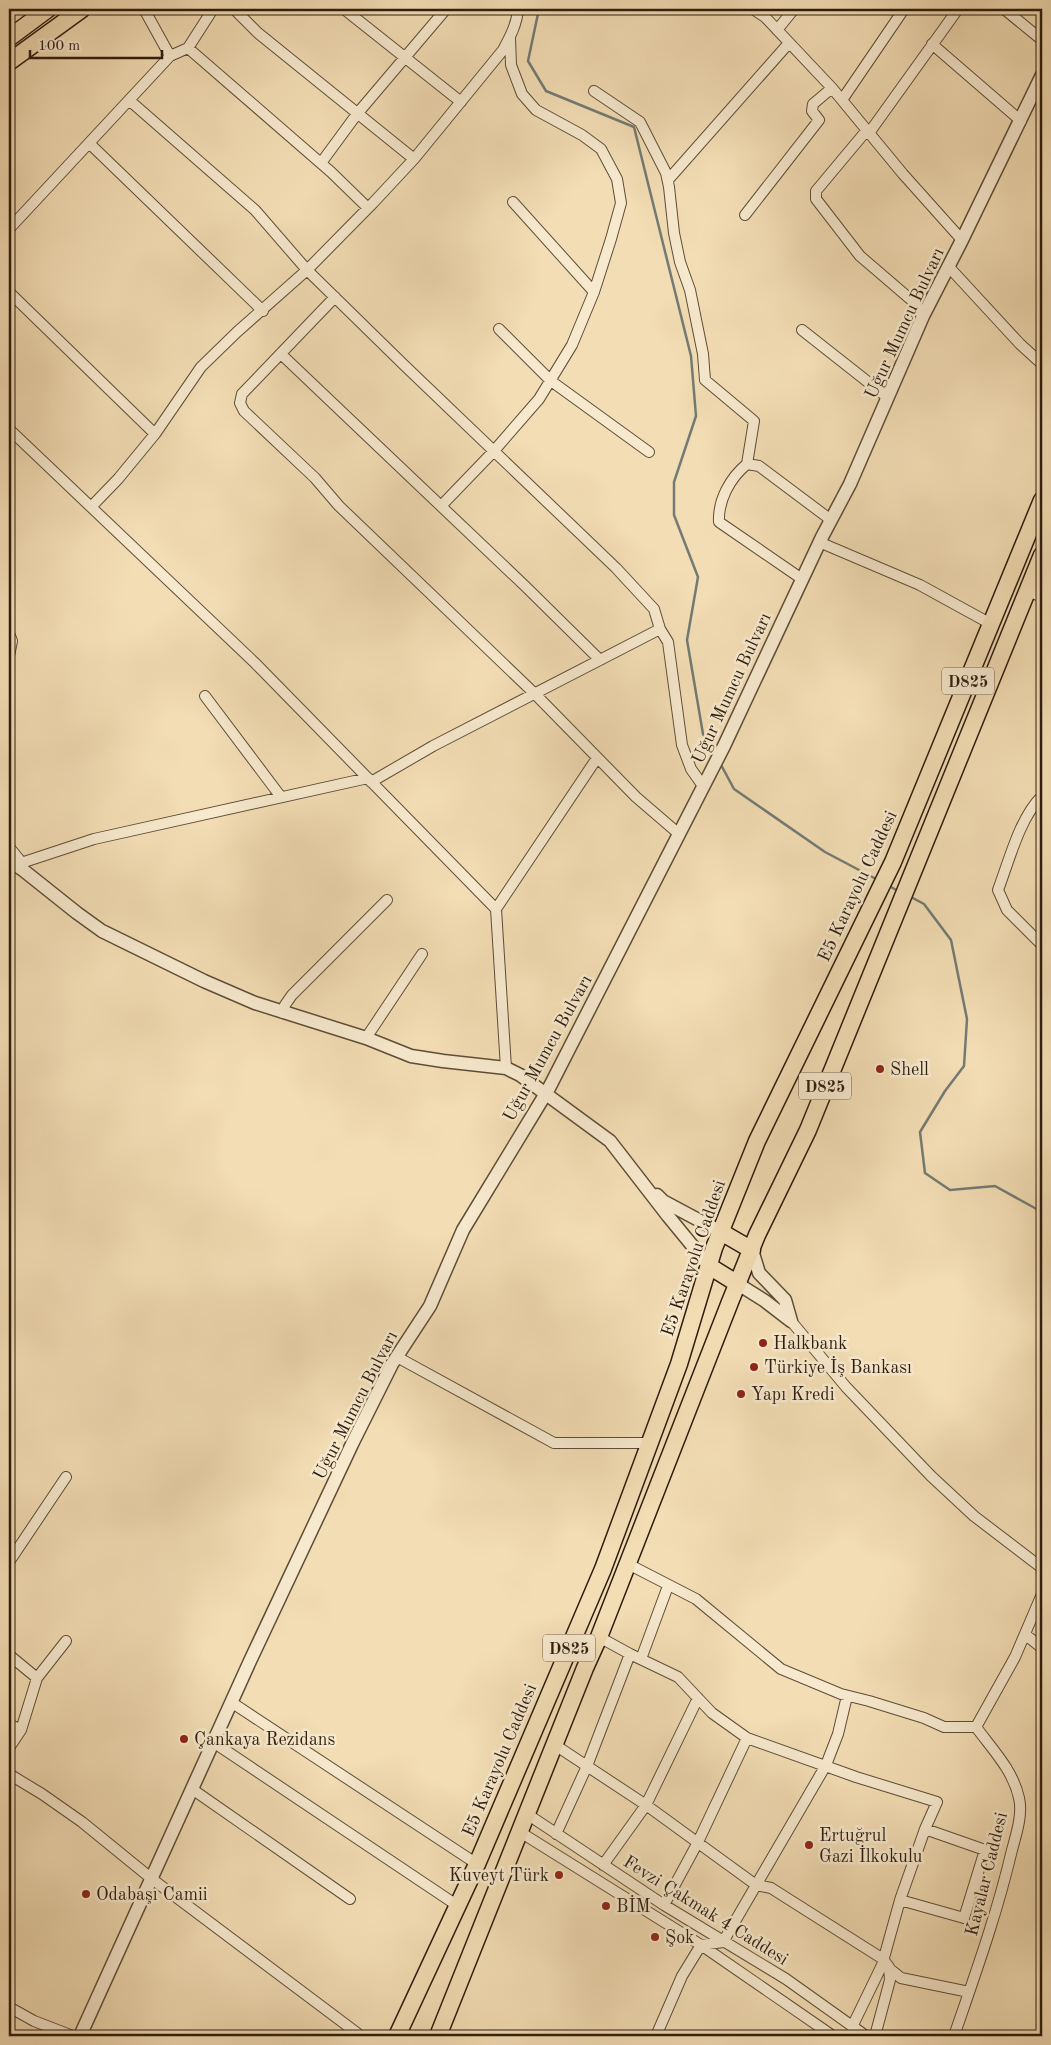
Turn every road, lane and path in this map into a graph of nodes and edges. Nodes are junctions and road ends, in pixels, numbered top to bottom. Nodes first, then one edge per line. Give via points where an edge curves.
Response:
1 (48, 9) edge
2 (82, 9) edge
3 (144, 9) edge
4 (213, 9) edge
5 (234, 9) edge
6 (344, 9) edge
7 (446, 9) edge
8 (518, 9) edge
9 (752, 9) edge
10 (794, 9) edge
11 (904, 9) edge
12 (958, 9) edge
13 (1004, 9) edge
14 (777, 30) junction
15 (510, 37) junction
16 (9, 38) edge
17 (1042, 40) edge
18 (789, 43) junction
19 (932, 44) junction
20 (188, 48) junction
21 (170, 56) junction
22 (404, 56) junction
23 (9, 62) edge
24 (1042, 75) edge
25 (832, 88) junction
26 (594, 91) dead end
27 (129, 100) junction
28 (842, 100) junction
29 (462, 102) junction
30 (357, 114) junction
31 (1021, 121) junction
32 (868, 132) junction
33 (89, 143) junction
34 (414, 159) junction
35 (321, 163) junction
36 (668, 180) junction
37 (513, 202) dead end
38 (368, 208) junction
39 (746, 216) dead end
40 (9, 230) edge
41 (962, 240) junction
42 (948, 266) junction
43 (307, 270) junction
44 (9, 292) edge
45 (594, 292) junction
46 (335, 297) junction
47 (263, 310) junction
48 (923, 316) junction
49 (499, 329) dead end
50 (802, 330) dead end
51 (281, 354) junction
52 (1042, 364) edge
53 (551, 381) junction
54 (888, 397) junction
55 (9, 429) edge
56 (155, 434) junction
57 (493, 452) junction
58 (649, 452) dead end
59 (747, 464) junction
60 (1042, 500) edge
61 (441, 506) junction
62 (91, 507) junction
63 (831, 520) junction
64 (819, 542) junction
65 (1042, 555) edge
66 (802, 579) junction
67 (1035, 594) edge
68 (991, 624) junction
69 (660, 629) junction
70 (9, 633) edge
71 (9, 656) edge
72 (600, 660) junction
73 (535, 694) junction
74 (205, 696) dead end
75 (597, 758) junction
76 (370, 780) junction
77 (704, 786) junction
78 (1042, 796) edge
79 (281, 797) junction
80 (679, 834) junction
81 (9, 847) edge
82 (15, 865) edge
83 (387, 900) dead end
84 (496, 909) junction
85 (1042, 945) edge
86 (422, 954) dead end
87 (283, 1013) junction
88 (366, 1038) junction
89 (506, 1068) junction
90 (545, 1093) junction
91 (638, 1178) junction
92 (720, 1232) junction
93 (752, 1250) junction
94 (709, 1266) junction
95 (738, 1284) junction
96 (791, 1322) junction
97 (397, 1357) junction
98 (650, 1442) junction
99 (66, 1477) dead end
100 (9, 1562) edge
101 (628, 1564) junction
102 (1042, 1568) edge
103 (668, 1586) junction
104 (1042, 1594) edge
105 (1026, 1635) junction
106 (599, 1637) junction
107 (66, 1641) dead end
108 (1042, 1648) edge
109 (630, 1654) junction
110 (9, 1655) edge
111 (640, 1659) junction
112 (37, 1678) junction
113 (847, 1696) junction
114 (698, 1698) junction
115 (231, 1702) junction
116 (9, 1724) edge
117 (976, 1727) junction
118 (21, 1730) junction
119 (747, 1738) junction
120 (213, 1742) junction
121 (555, 1745) junction
122 (9, 1748) edge
123 (826, 1765) junction
124 (587, 1766) junction
125 (9, 1774) edge
126 (192, 1789) junction
127 (646, 1806) junction
128 (527, 1814) junction
129 (925, 1829) junction
130 (520, 1832) junction
131 (556, 1834) junction
132 (698, 1842) junction
133 (476, 1864) junction
134 (603, 1865) junction
135 (152, 1879) junction
136 (756, 1885) junction
137 (350, 1898) dead end
138 (900, 1900) junction
139 (664, 1905) junction
140 (458, 1906) junction
141 (723, 1942) junction
142 (701, 1945) junction
143 (884, 1964) junction
144 (969, 1992) junction
145 (9, 2007) edge
146 (852, 2027) junction
147 (73, 2036) edge
148 (80, 2036) edge
149 (361, 2036) edge
150 (397, 2036) edge
151 (438, 2036) edge
152 (656, 2036) edge
153 (833, 2036) edge
154 (866, 2036) edge
155 (875, 2036) edge
156 (954, 2036) edge

1 - 16 highway
2 - 23 highway
3 - 21 street
4 - 20 street
5 - 30 street via 258,34
6 - 22 street
7 - 22 street
8 - 15 street
9 - 14 street
10 - 14 street
11 - 28 street
12 - 19 street
13 - 17 street
14 - 18 street
15 - 29 street
15 - 45 street via 511,65 522,94 536,110 601,149 617,179 621,203
18 - 25 street
18 - 36 street
19 - 31 street
19 - 32 street
20 - 21 street
20 - 35 street
21 - 27 street
22 - 29 street
22 - 30 street
24 - 31 street, Uğur Mumcu Bulvarı
25 - 28 street
25 - 39 street via 813,104 812,110 819,120
26 - 36 street via 640,122
27 - 33 street
27 - 43 street via 255,210
28 - 32 street
29 - 34 street
30 - 34 street
30 - 35 street
31 - 41 street, Uğur Mumcu Bulvarı
32 - 41 street
32 - 48 street via 816,191 816,199 860,256 916,304
33 - 40 street
33 - 47 street
34 - 38 street
35 - 38 street
36 - 59 street via 674,233 690,290 705,380 754,421
37 - 45 street
38 - 43 street
41 - 42 street, Uğur Mumcu Bulvarı
42 - 48 street, Uğur Mumcu Bulvarı
42 - 52 street
43 - 46 street
43 - 47 street
44 - 56 street
45 - 53 street via 572,345
46 - 51 street
46 - 57 street
47 - 56 street via 201,367
48 - 54 street, Uğur Mumcu Bulvarı
49 - 53 street
50 - 54 street
51 - 61 street
51 - 73 street via 242,394 240,404 244,411
53 - 57 street
53 - 58 street
54 - 63 street, Uğur Mumcu Bulvarı
55 - 62 street
56 - 62 street
57 - 61 street
57 - 69 street via 616,568 654,609
59 - 63 street via 759,466
59 - 66 street via 736,473 724,494 718,522
60 - 68 highway, E5 Karayolu Caddesi / D825
61 - 72 street
62 - 76 street via 255,663
63 - 64 street, Uğur Mumcu Bulvarı
64 - 66 street, Uğur Mumcu Bulvarı
64 - 68 street via 920,585
65 - 67 highway, D825
66 - 77 street, Uğur Mumcu Bulvarı
67 - 93 highway, D825 via 900,905 808,1130
68 - 92 highway, E5 Karayolu Caddesi / D825 via 893,862 757,1140
69 - 72 street
69 - 77 street via 668,642 682,745 691,769
70 - 71 street via 12,641
72 - 73 street
73 - 75 street
73 - 76 street
74 - 79 street
75 - 80 street
75 - 84 street
76 - 79 street
76 - 84 street
77 - 80 street, Uğur Mumcu Bulvarı
78 - 85 street via 1024,824 998,890 1007,910
79 - 82 street via 94,839
80 - 90 street, Uğur Mumcu Bulvarı
81 - 82 street
82 - 87 street via 102,931 204,981
83 - 87 street via 292,995
84 - 89 street
86 - 88 street
87 - 88 street
88 - 89 street via 411,1056
89 - 90 street
90 - 91 street via 610,1141
90 - 97 street, Uğur Mumcu Bulvarı via 462,1230 430,1306
91 - 92 street via 663,1201
91 - 94 street
92 - 93 highway
92 - 94 highway, E5 Karayolu Caddesi / D825
93 - 95 highway, D825
93 - 96 street via 759,1273 784,1300
94 - 95 highway
94 - 98 highway, E5 Karayolu Caddesi / D825 via 679,1364
95 - 96 street
95 - 101 highway, D825
96 - 102 street via 846,1387 931,1476 974,1516
97 - 98 street via 554,1443
97 - 115 street, Uğur Mumcu Bulvarı via 353,1442
98 - 133 highway, E5 Karayolu Caddesi / D825 via 603,1569
99 - 100 street
101 - 103 street
101 - 106 highway, D825
103 - 111 street
103 - 113 street via 696,1599 781,1669
104 - 105 street
105 - 108 street
105 - 117 street
106 - 109 street
106 - 121 highway, D825
107 - 112 street
109 - 111 street
109 - 124 street
110 - 112 street
111 - 114 street via 678,1677
112 - 118 street
113 - 117 street via 944,1727
113 - 123 street
114 - 119 street via 712,1713
114 - 127 street
115 - 120 street, Uğur Mumcu Bulvarı
115 - 133 street
116 - 118 street
117 - 144 street, Kayalar Caddesi via 1013,1777 1020,1800 1018,1828 1008,1868
118 - 122 street
119 - 123 street
119 - 132 street
120 - 126 street, Uğur Mumcu Bulvarı
120 - 140 street
121 - 124 street
121 - 128 highway, D825
123 - 129 street via 856,1778 937,1802
123 - 136 street
124 - 127 street
124 - 131 street
125 - 135 street via 82,1822
126 - 135 street, Uğur Mumcu Bulvarı
126 - 137 street
127 - 132 street
127 - 134 street
128 - 130 highway, D825
128 - 131 street, Fevzi Çakmak 4 Caddesi
129 - 138 street
129 - 138 street via 984,1850 964,1918
130 - 142 street, Fevzi Çakmak 4 Caddesi
130 - 151 highway, D825
131 - 134 street, Fevzi Çakmak 4 Caddesi
132 - 136 street
132 - 139 street
133 - 140 highway, E5 Karayolu Caddesi / D825
134 - 139 street, Fevzi Çakmak 4 Caddesi
135 - 148 street, Uğur Mumcu Bulvarı
135 - 149 street
136 - 141 street
136 - 143 street via 771,1888
138 - 143 street
139 - 141 street, Fevzi Çakmak 4 Caddesi
140 - 150 highway, E5 Karayolu Caddesi / D825
141 - 142 street
141 - 146 street, Fevzi Çakmak 4 Caddesi via 786,1979
142 - 152 street via 682,1976
142 - 153 street, Fevzi Çakmak 4 Caddesi
143 - 144 street via 900,1978
143 - 146 street
143 - 155 street via 890,1980
144 - 156 street, Kayalar Caddesi
145 - 147 street
146 - 154 street, Fevzi Çakmak 4 Caddesi

